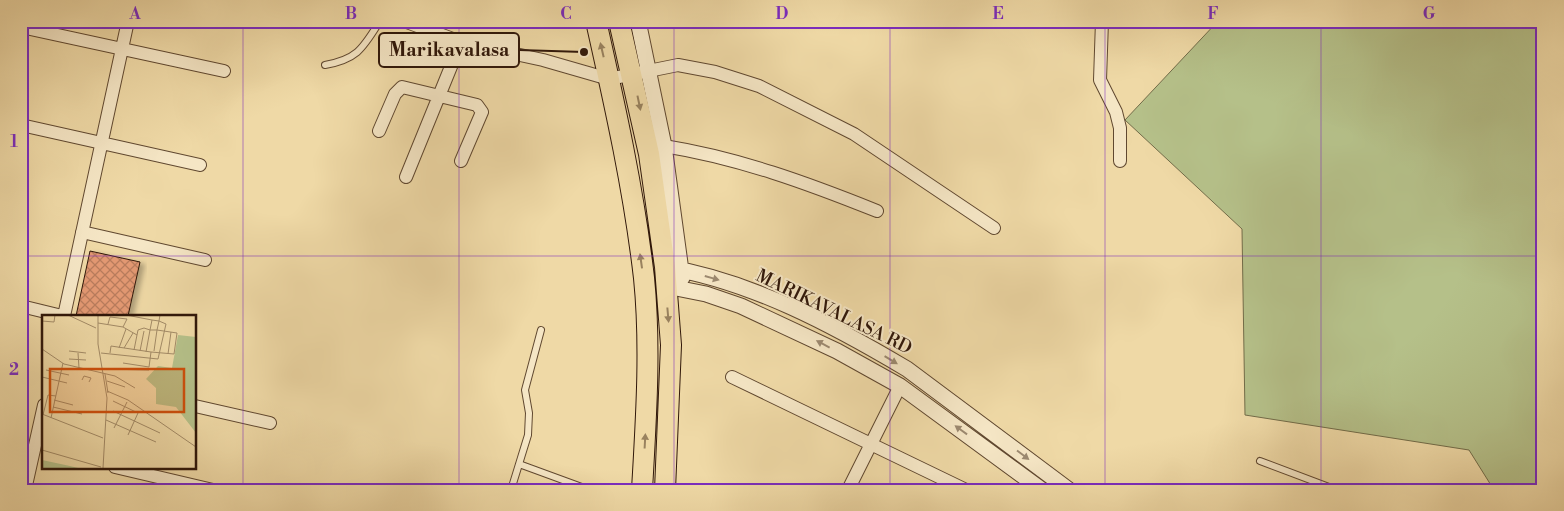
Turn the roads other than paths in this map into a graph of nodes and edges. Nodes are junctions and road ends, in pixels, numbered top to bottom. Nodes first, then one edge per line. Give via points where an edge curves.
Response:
1 (128, 21) edge
2 (380, 21) edge
3 (404, 21) edge
4 (596, 21) edge
5 (619, 21) edge
6 (638, 21) edge
7 (1102, 21) edge
8 (21, 27) edge
9 (434, 27) edge
10 (460, 42) junction
11 (122, 49) junction
12 (325, 65) dead end
13 (224, 71) dead end
14 (641, 74) junction
15 (609, 79) junction
16 (440, 96) junction
17 (21, 126) edge
18 (379, 131) dead end
19 (102, 142) junction
20 (664, 146) junction
21 (461, 161) dead end
22 (1120, 161) dead end
23 (200, 165) dead end
24 (406, 177) dead end
25 (877, 211) dead end
26 (994, 228) dead end
27 (82, 232) junction
28 (205, 260) dead end
29 (674, 278) junction
30 (21, 306) edge
31 (59, 315) edge
32 (63, 315) edge
33 (541, 330) dead end
34 (732, 377) dead end
35 (900, 386) junction
36 (196, 406) edge
37 (42, 423) edge
38 (270, 423) dead end
39 (871, 443) junction
40 (39, 450) edge
41 (1260, 461) dead end
42 (519, 464) junction
43 (119, 468) edge
44 (24, 490) edge
45 (213, 490) edge
46 (511, 490) edge
47 (590, 490) edge
48 (642, 490) edge
49 (665, 490) edge
50 (848, 490) edge
51 (966, 490) edge
52 (1042, 490) edge
53 (1069, 490) edge
54 (1337, 490) edge

1 - 11 street
2 - 12 lane via 360,52
3 - 9 street
15 -> 4 main road
5 - 14 main road
6 - 14 street
7 - 22 street via 1100,80 1120,128
8 - 11 street
9 - 10 street
10 - 15 street via 543,60
10 - 16 street
11 - 13 street
11 - 19 street
14 - 15 street
14 - 20 street
14 - 26 street via 678,65 715,72 759,86 854,134
14 -> 29 main road via 649,154
48 -> 15 main road via 646,344 644,280 634,202
16 - 18 street via 398,89
16 - 21 street via 481,108
16 - 24 street
17 - 19 street
19 - 23 street
19 - 27 street
20 - 25 street via 748,164
20 - 29 street
27 - 28 street
27 - 32 street
35 -> 29 street, MARIKAVALASA RD via 807,335
29 -> 49 main road
29 -> 53 street, MARIKAVALASA RD via 730,283 776,301 880,353 907,369
30 - 31 street
33 - 42 lane via 525,390 529,422
34 - 39 street
35 - 39 street
52 -> 35 street, MARIKAVALASA RD
36 - 38 street
37 - 40 street
39 - 50 street
39 - 51 street
40 - 44 street
41 - 54 lane
42 - 46 lane
42 - 47 lane
43 - 45 street

